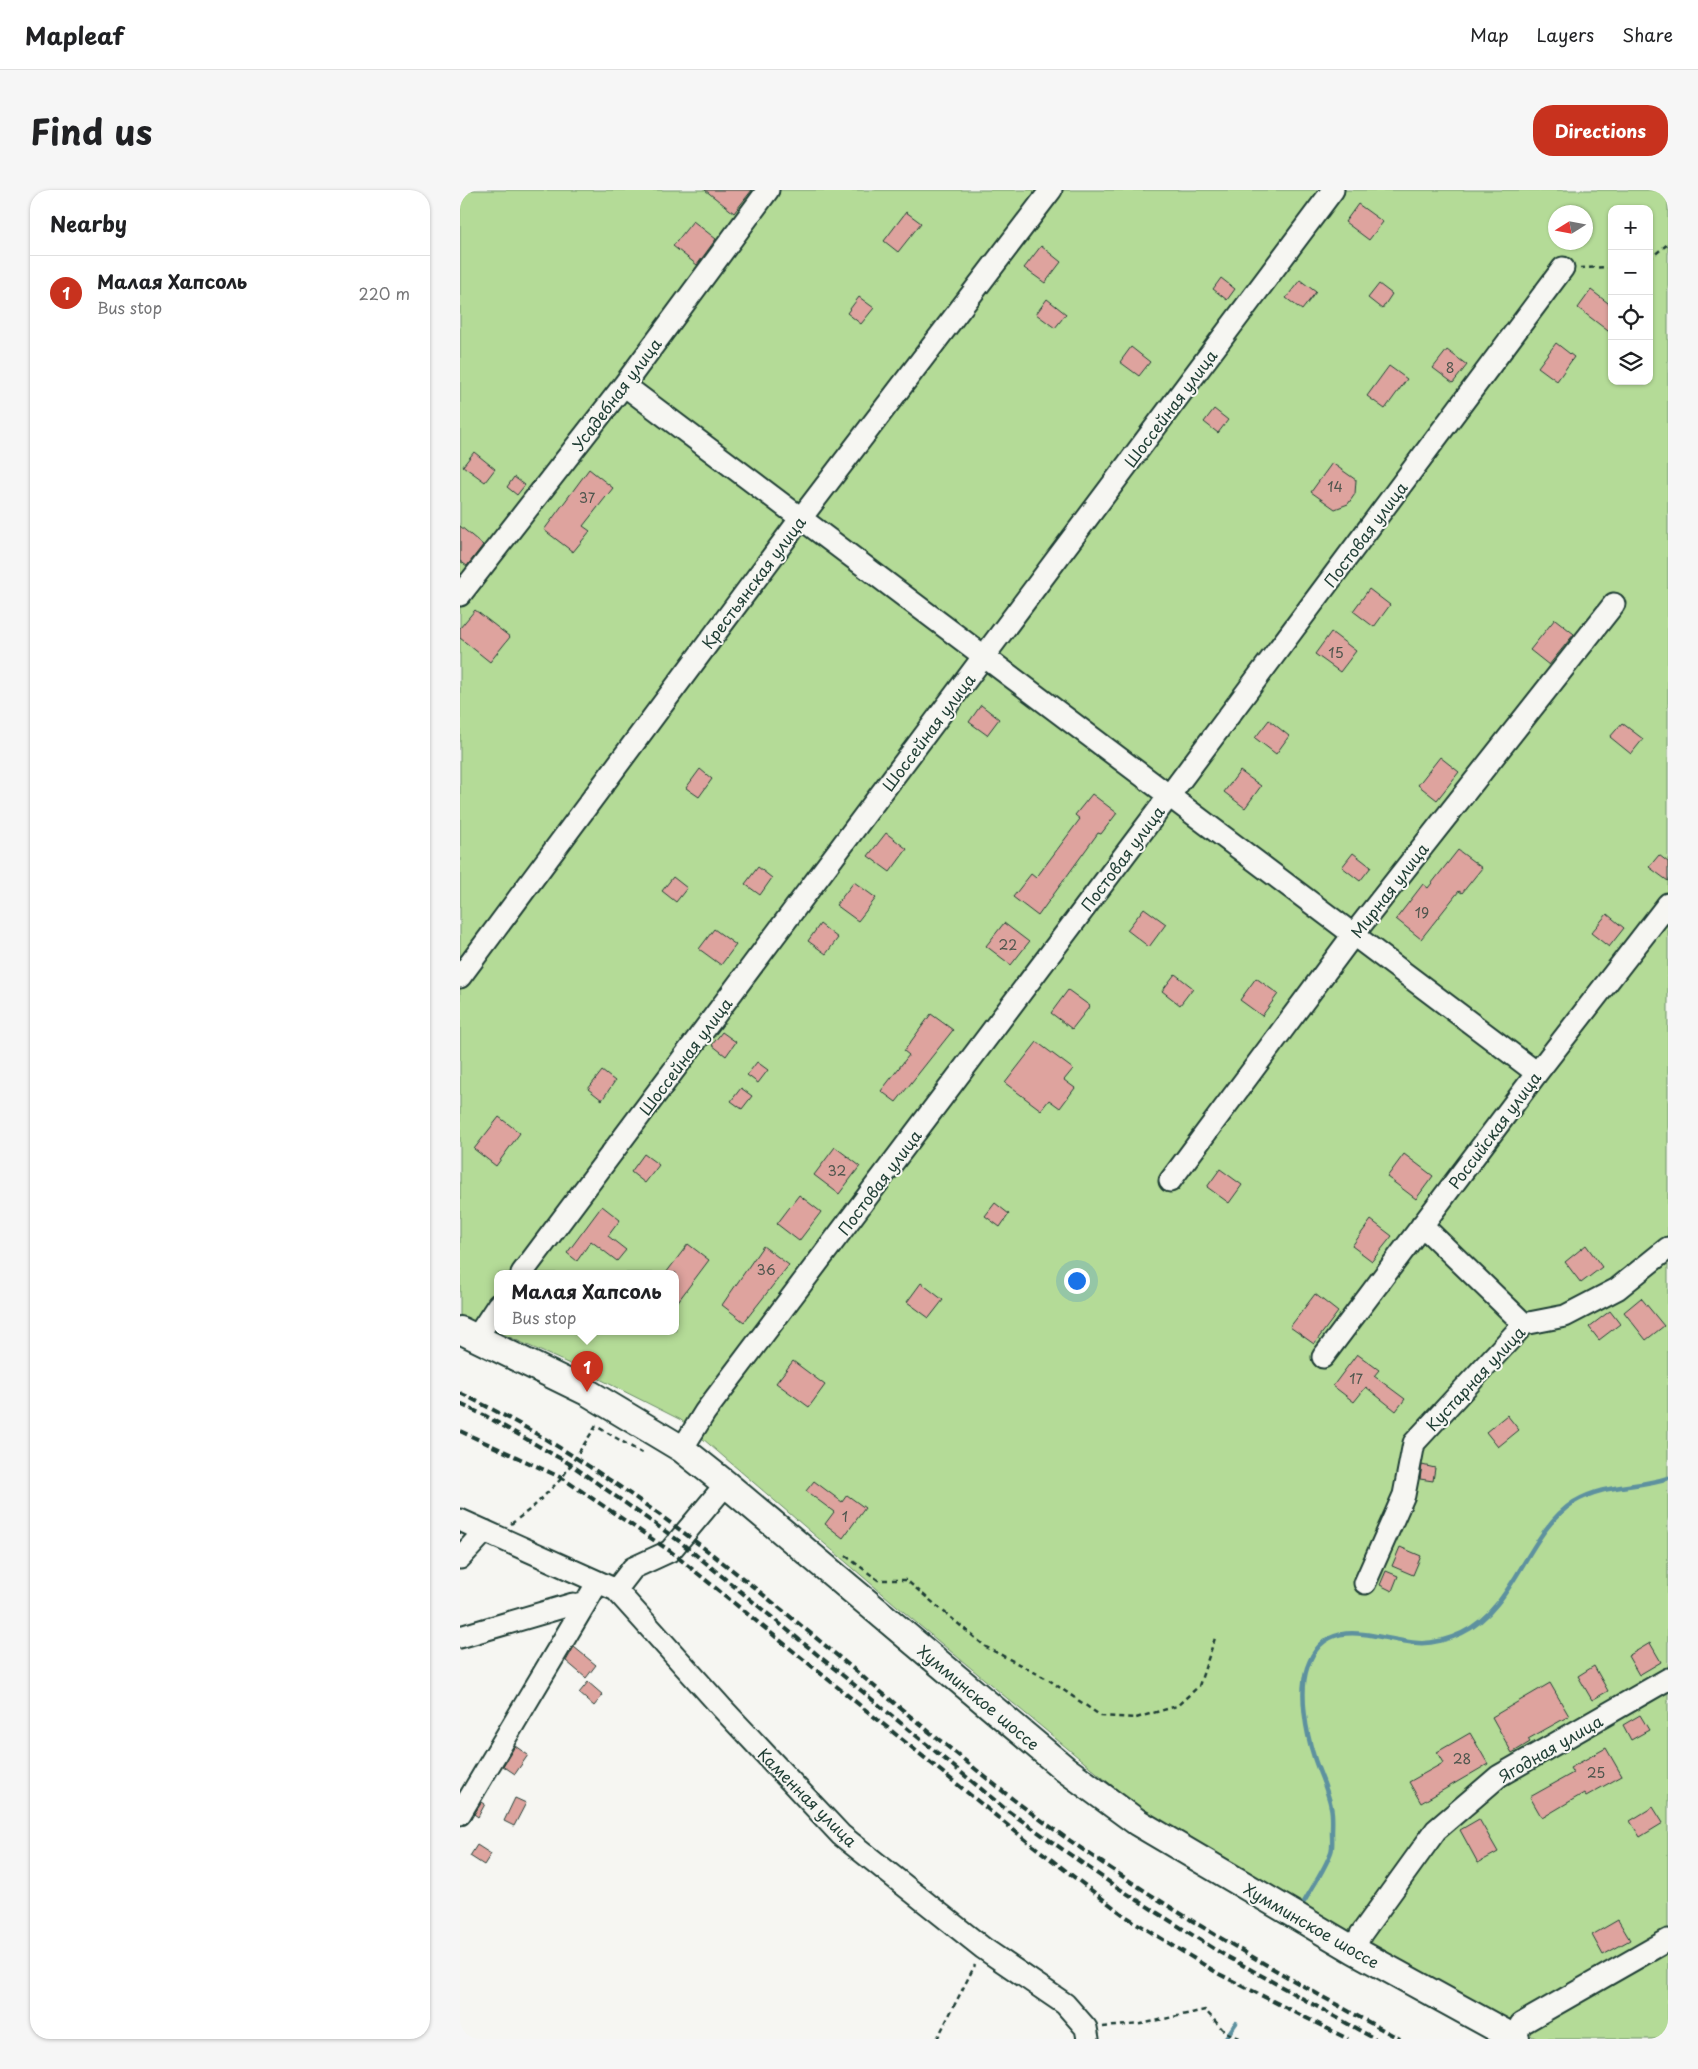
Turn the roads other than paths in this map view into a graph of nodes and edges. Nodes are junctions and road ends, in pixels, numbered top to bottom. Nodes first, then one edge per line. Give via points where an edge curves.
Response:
1 (768, 190) edge
2 (1051, 190) edge
3 (1333, 190) edge
4 (1563, 268) road end
5 (624, 385) junction
6 (800, 518) junction
7 (460, 595) edge
8 (1614, 604) dead end
9 (984, 657) junction
10 (1169, 796) junction
11 (1668, 904) edge
12 (1353, 935) junction
13 (460, 978) edge
14 (1537, 1073) junction
15 (1170, 1181) dead end
16 (1422, 1225) junction
17 (1668, 1248) edge
18 (524, 1270) edge
19 (494, 1309) edge
20 (1524, 1324) junction
21 (468, 1334) edge
22 (1323, 1357) dead end
23 (682, 1449) junction
24 (726, 1484) junction
25 (460, 1520) edge
26 (490, 1534) junction
27 (460, 1558) edge
28 (1365, 1583) dead end
29 (607, 1586) junction
30 (582, 1609) junction
31 (460, 1637) edge
32 (1668, 1679) edge
33 (460, 1814) edge
34 (1668, 1940) edge
35 (1354, 1950) junction
36 (1087, 2034) edge
37 (1516, 2039) edge

1 - 5 street, Усадебная улица
2 - 6 street, Крестьянская улица
3 - 9 street, Шоссейная улица
4 - 10 street, Постовая улица
5 - 6 street
5 - 7 street, Усадебная улица
6 - 9 street
6 - 13 street, Крестьянская улица
8 - 12 street, Мирная улица
9 - 10 street
9 - 18 street, Шоссейная улица
10 - 12 street
10 - 23 street, Постовая улица via 705,1412
11 - 14 street, Российская улица
12 - 14 street
12 - 15 street, Мирная улица
14 - 16 street, Российская улица
16 - 20 street
16 - 22 street, Российская улица
17 - 20 street, Кустарная улица via 1617,1289 1565,1316
19 - 21 street
20 - 28 street, Кустарная улица via 1414,1443 1404,1494
21 - 23 main road, Хумминское шоссе via 587,1392
23 - 24 main road, Хумминское шоссе
24 - 29 street via 670,1551 633,1568
24 - 35 main road, Хумминское шоссе via 1065,1770 1137,1822
25 - 26 street
26 - 27 street
26 - 29 street
29 - 30 street
29 - 36 street, Каменная улица via 841,1835 983,1948 1065,2004
30 - 31 street via 573,1604
30 - 33 street
32 - 35 street, Ягодная улица via 1499,1776 1436,1830 1361,1934
34 - 37 street via 1521,2024
35 - 37 main road, Хумминское шоссе

